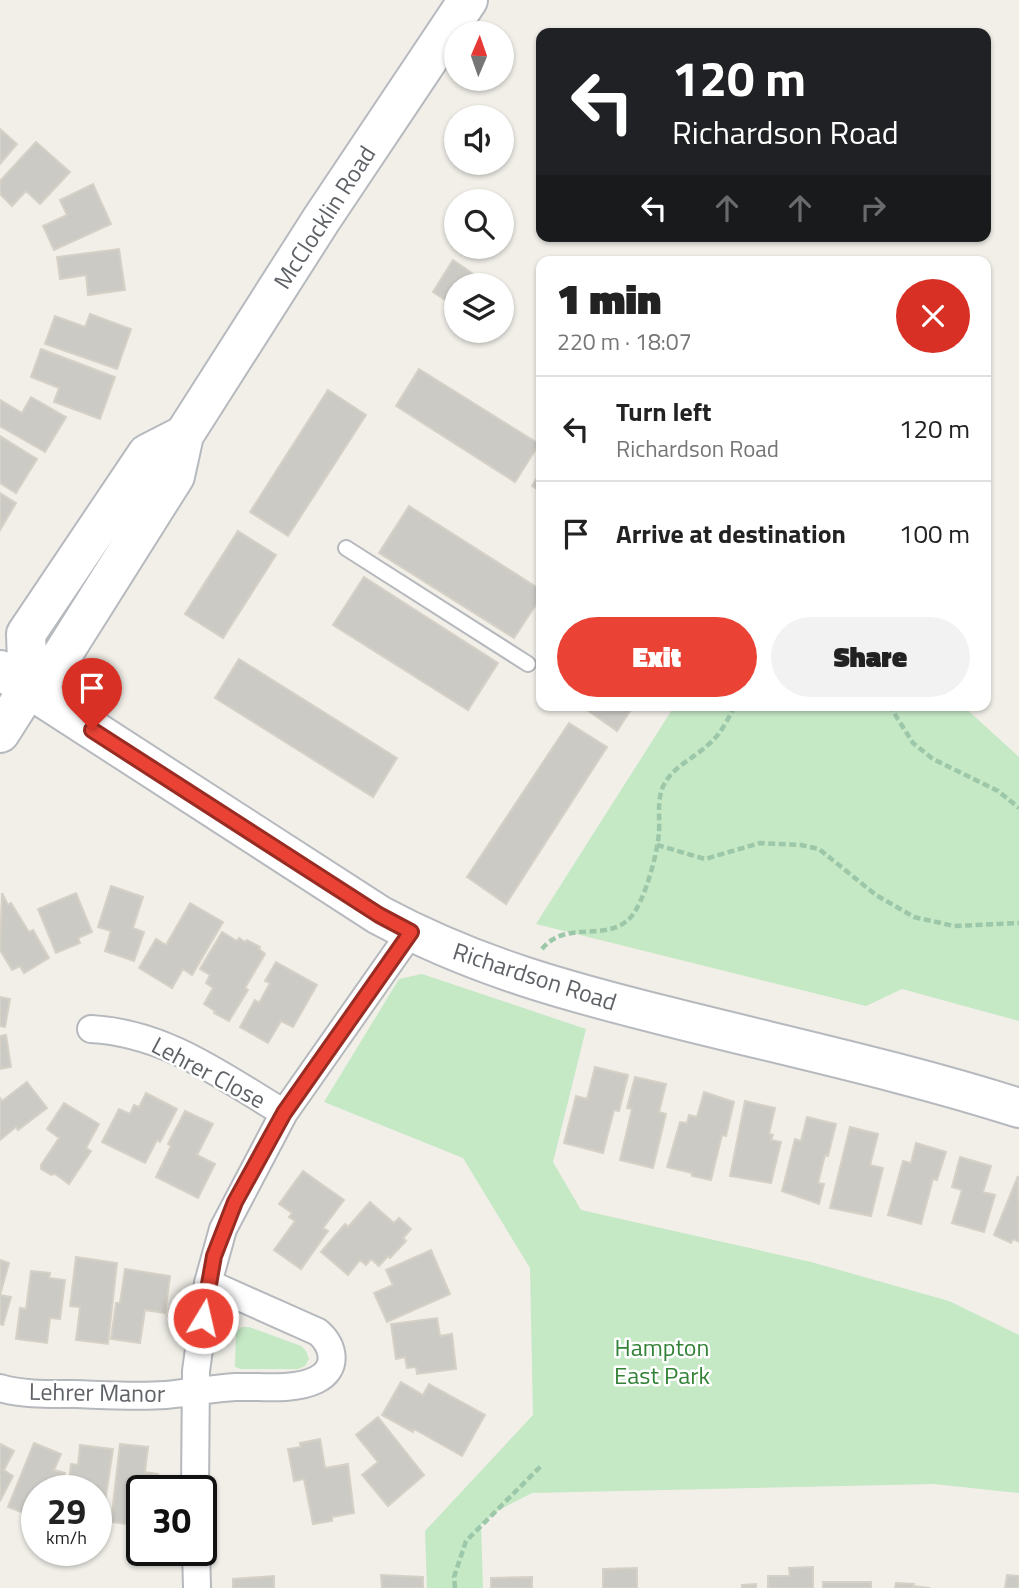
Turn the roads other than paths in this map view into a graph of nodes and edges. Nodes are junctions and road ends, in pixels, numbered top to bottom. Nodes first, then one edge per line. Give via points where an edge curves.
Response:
1 (468, 0) edge
2 (346, 548) dead end
3 (528, 664) dead end
4 (14, 679) edge
5 (0, 733) edge
6 (411, 932) junction
7 (91, 1028) dead end
8 (1019, 1108) edge
9 (284, 1113) junction
10 (208, 1283) junction
11 (0, 1388) edge
12 (195, 1392) junction
13 (195, 1475) edge
14 (196, 1566) edge
15 (197, 1588) edge

1 - 4 street, McClocklin Road via 184,435 147,454 26,634
2 - 3 lane
4 - 5 street
4 - 6 street, Richardson Road
6 - 8 street, Richardson Road via 522,978 857,1062
6 - 9 street
7 - 9 street, Lehrer Close via 132,1033 173,1048
9 - 10 street via 227,1220
10 - 12 street
10 - 12 street, Lehrer Manor via 318,1332 327,1340 332,1361 328,1371 307,1383
11 - 12 street, Lehrer Manor via 42,1394
12 - 13 street
14 - 15 street

